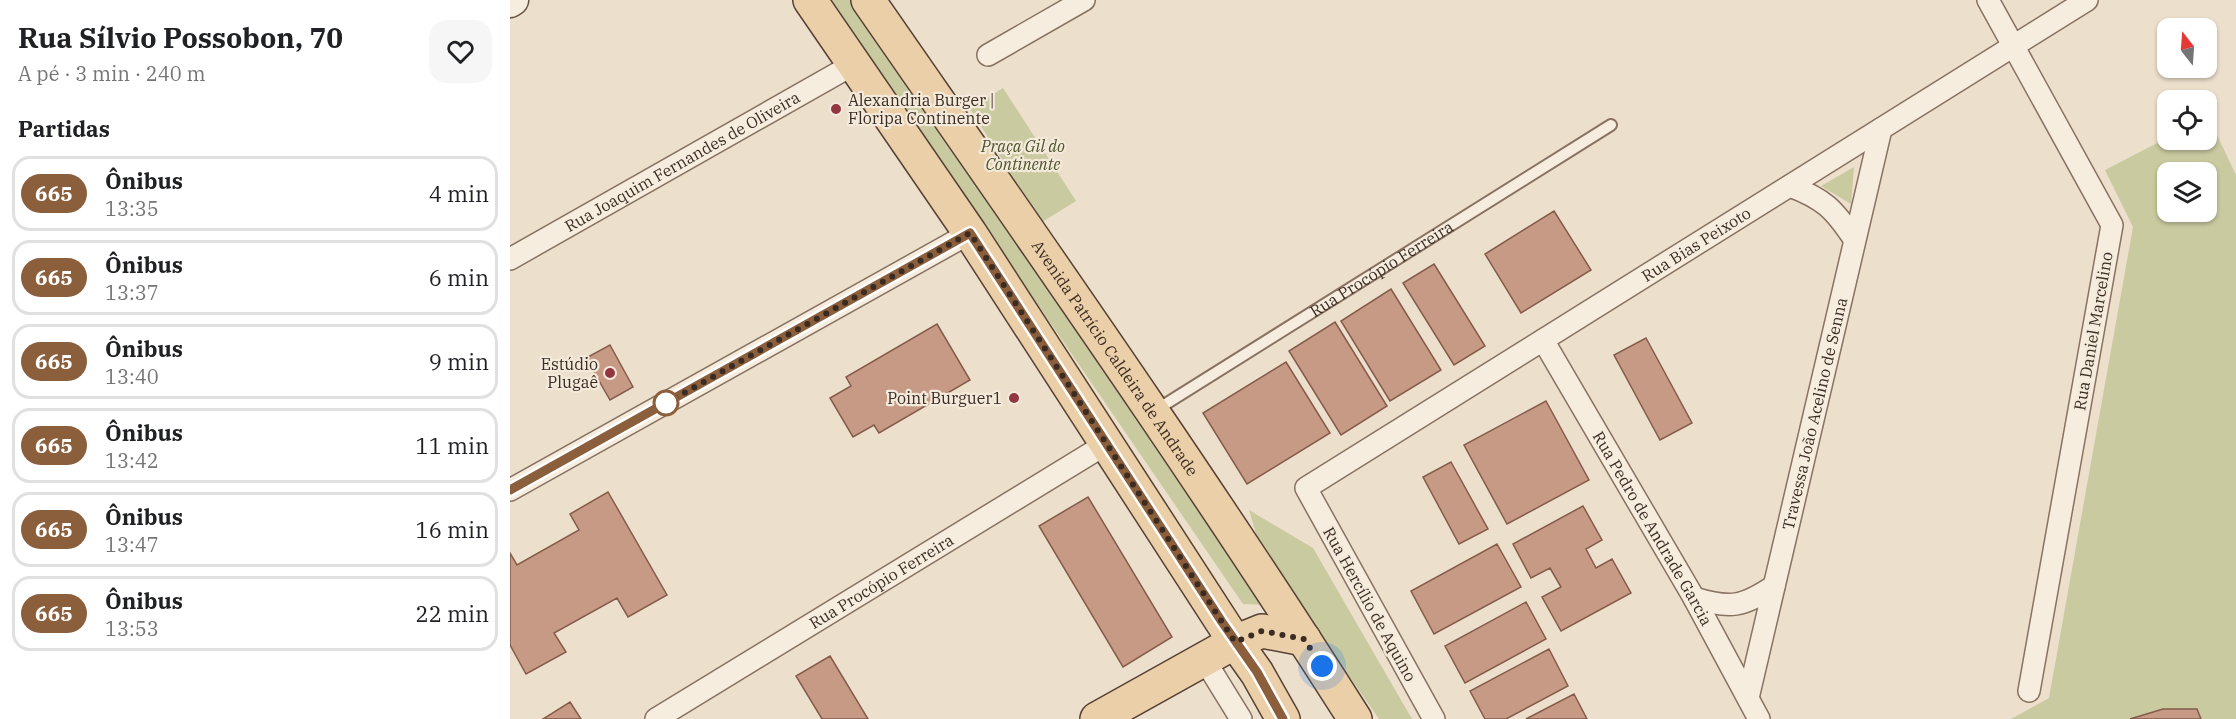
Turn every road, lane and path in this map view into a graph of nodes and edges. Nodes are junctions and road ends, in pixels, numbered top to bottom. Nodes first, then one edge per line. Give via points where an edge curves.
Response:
1 (810, 0) edge
2 (868, 0) edge
3 (1084, 0) edge
4 (1988, 0) edge
5 (2087, 0) edge
6 (2013, 46) junction
7 (988, 55) dead end
8 (854, 64) junction
9 (1611, 125) dead end
10 (1881, 129) junction
11 (1790, 186) junction
12 (970, 233) junction
13 (1854, 239) junction
14 (510, 259) edge
15 (1543, 340) junction
16 (1152, 413) junction
17 (1106, 444) junction
18 (1306, 488) joint
19 (510, 490) edge
20 (1774, 586) junction
21 (1694, 598) junction
22 (1304, 639) junction
23 (1235, 642) junction
24 (1204, 659) junction
25 (2030, 691) dead end
26 (1748, 698) junction
27 (656, 719) edge
28 (1097, 719) edge
29 (1241, 719) edge
30 (1283, 719) edge
31 (1355, 719) edge
32 (1434, 719) edge
33 (1759, 719) edge

1 - 8 main road
2 - 16 main road, Avenida Patrício Caldeira de Andrade
3 - 7 street
4 - 6 street, Rua Daniel Marcelino
5 - 6 street, Rua Bias Peixoto
6 - 10 street, Rua Bias Peixoto
6 - 25 street, Rua Daniel Marcelino via 2112,225
8 - 12 main road
8 - 14 street, Rua Joaquim Fernandes de Oliveira
9 - 16 lane, Rua Procópio Ferreira
10 - 11 street, Rua Bias Peixoto
10 - 13 street, Travessa João Acelino de Senna
11 - 13 street via 1814,195 1829,207
11 - 15 street, Rua Bias Peixoto
12 - 17 main road
12 - 19 street
13 - 20 street, Travessa João Acelino de Senna
15 - 18 street, Rua Bias Peixoto
15 - 21 street, Rua Pedro de Andrade Garcia
16 - 22 main road, Avenida Patrício Caldeira de Andrade
17 - 23 main road
17 - 27 street, Rua Procópio Ferreira
18 - 32 street, Rua Hercílio de Aquino
20 - 21 street via 1756,598 1730,606
20 - 26 street, Travessa João Acelino de Senna
21 - 26 street, Rua Pedro de Andrade Garcia
22 - 23 main road via 1262,631
22 - 31 main road, Avenida Patrício Caldeira de Andrade
23 - 24 main road
23 - 30 main road
24 - 28 main road
24 - 29 street
26 - 33 street, Rua Pedro de Andrade Garcia

